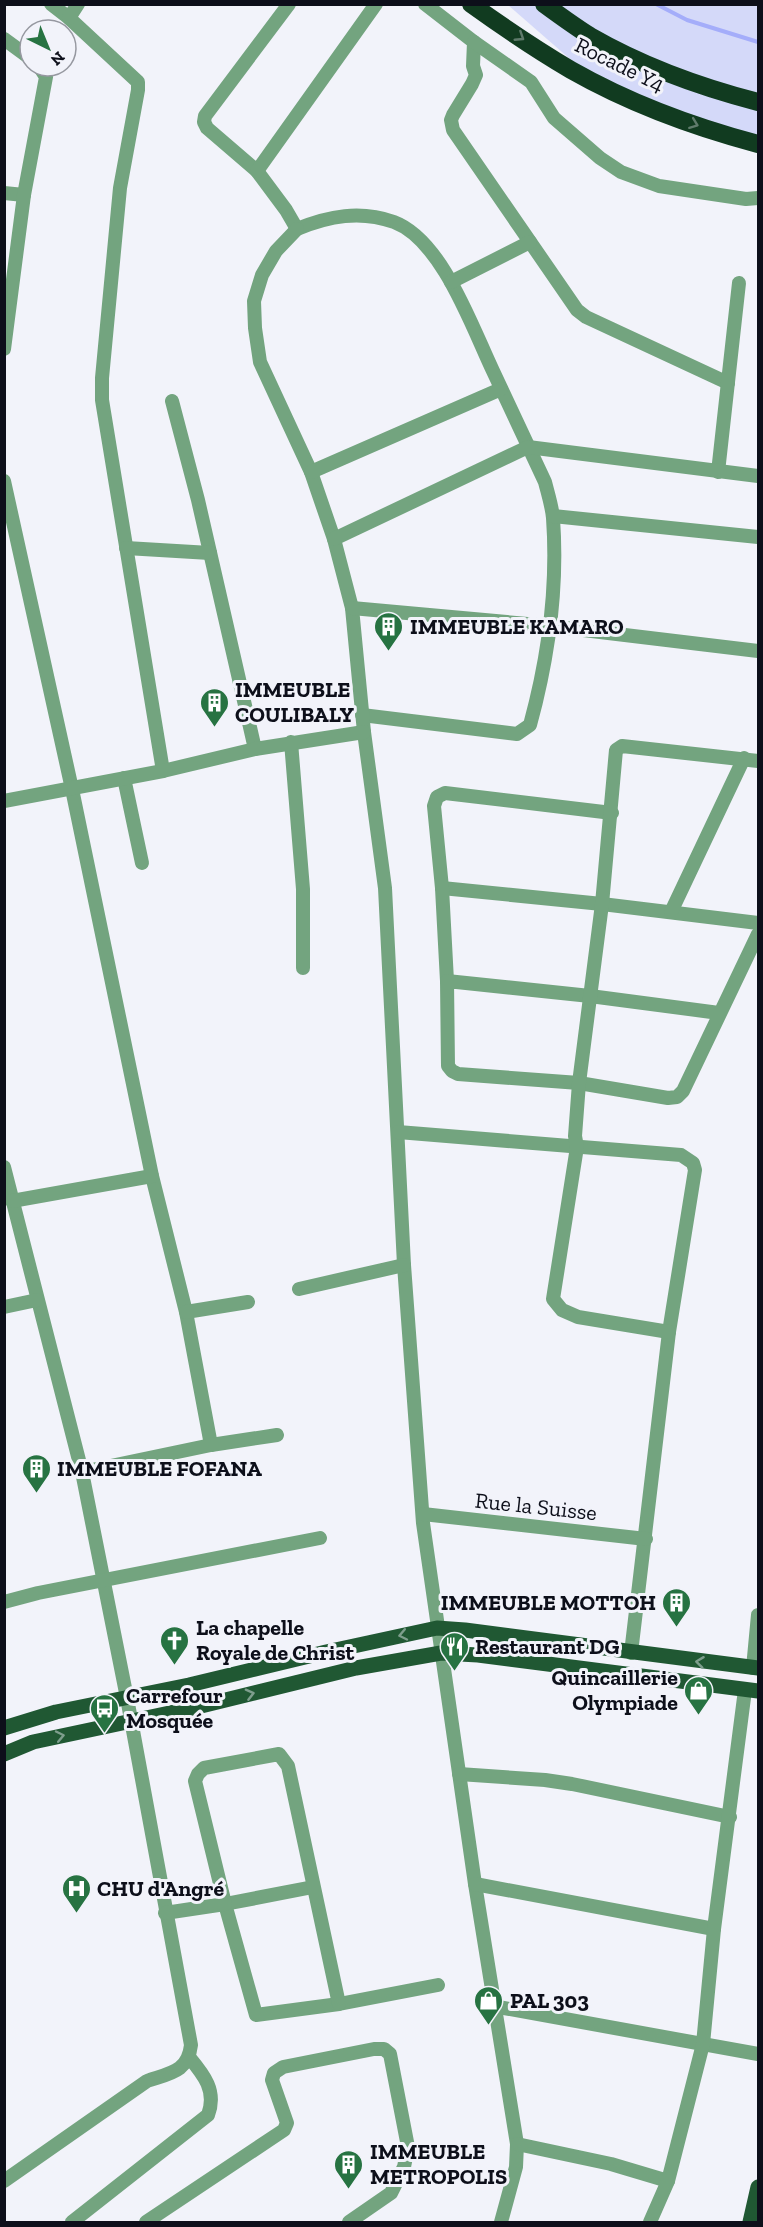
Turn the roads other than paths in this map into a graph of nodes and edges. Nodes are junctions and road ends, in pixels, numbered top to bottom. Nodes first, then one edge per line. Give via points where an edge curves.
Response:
1 (51, 4) edge
2 (78, 4) edge
3 (288, 4) edge
4 (376, 4) edge
5 (425, 4) edge
6 (471, 4) edge
7 (544, 4) edge
8 (69, 18) joint
9 (78, 26) edge
10 (4, 39) edge
11 (474, 42) junction
12 (18, 49) edge
13 (46, 78) edge
14 (759, 102) edge
15 (759, 144) edge
16 (257, 171) junction
17 (4, 193) edge
18 (24, 195) junction
19 (759, 198) edge
20 (297, 229) junction
21 (530, 242) junction
22 (451, 282) junction
23 (739, 283) dead end
24 (4, 349) edge
25 (728, 382) junction
26 (501, 389) junction
27 (172, 401) dead end
28 (528, 447) junction
29 (311, 472) junction
30 (718, 472) junction
31 (759, 476) edge
32 (4, 481) edge
33 (553, 516) junction
34 (759, 537) edge
35 (334, 539) junction
36 (126, 548) junction
37 (210, 553) junction
38 (352, 608) junction
39 (550, 626) junction
40 (759, 651) edge
41 (362, 715) junction
42 (364, 732) junction
43 (291, 742) junction
44 (255, 748) junction
45 (744, 758) junction
46 (759, 760) edge
47 (163, 771) junction
48 (124, 778) junction
49 (72, 789) junction
50 (4, 801) edge
51 (612, 813) junction
52 (142, 863) dead end
53 (442, 888) junction
54 (602, 904) junction
55 (671, 912) junction
56 (759, 923) edge
57 (759, 934) edge
58 (303, 968) dead end
59 (447, 981) junction
60 (590, 996) junction
61 (719, 1013) junction
62 (579, 1083) junction
63 (398, 1132) junction
64 (577, 1147) junction
65 (4, 1167) edge
66 (152, 1176) junction
67 (12, 1201) junction
68 (404, 1265) junction
69 (299, 1289) dead end
70 (37, 1300) junction
71 (248, 1302) dead end
72 (4, 1307) edge
73 (186, 1312) junction
74 (669, 1332) junction
75 (277, 1435) dead end
76 (211, 1445) junction
77 (82, 1472) junction
78 (423, 1514) junction
79 (320, 1538) dead end
80 (646, 1539) junction
81 (105, 1581) junction
82 (4, 1602) edge
83 (759, 1615) edge
84 (437, 1628) junction
85 (441, 1653) junction
86 (631, 1653) junction
87 (756, 1668) edge
88 (752, 1691) edge
89 (127, 1698) junction
90 (131, 1721) junction
91 (4, 1728) edge
92 (4, 1754) edge
93 (459, 1774) junction
94 (730, 1817) junction
95 (475, 1884) junction
96 (313, 1887) junction
97 (225, 1904) junction
98 (165, 1913) junction
99 (714, 1929) junction
100 (438, 1985) dead end
101 (339, 2004) junction
102 (493, 2006) junction
103 (703, 2044) junction
104 (759, 2054) edge
105 (189, 2057) junction
106 (517, 2144) junction
107 (4, 2181) edge
108 (668, 2181) junction
109 (759, 2187) edge
110 (72, 2222) edge
111 (146, 2223) edge
112 (349, 2223) edge
113 (501, 2223) edge
114 (650, 2223) edge
115 (750, 2223) edge

1 - 8 street
2 - 8 street
3 - 16 street via 205,116 207,128
4 - 16 street
5 - 11 street
6 -> 15 highway, Rocade Y4 via 572,70 641,104
7 - 14 highway, Rocade Y4 via 591,36 657,69
9 - 36 street via 138,82 120,188 102,378 102,400
10 - 12 street
11 - 19 street via 531,82 554,118 621,172 659,186
11 - 21 street via 476,75 453,115 453,130
13 - 18 street
16 - 20 street
17 - 18 street
18 - 24 street
20 - 22 street via 342,215 396,223 428,248
20 - 29 street via 276,251 262,275 254,301 255,328 260,362
21 - 22 street
21 - 25 street via 577,310 586,317
22 - 26 street
23 - 25 street
25 - 30 street
26 - 28 street
26 - 29 street
27 - 37 street
28 - 30 street
28 - 33 street via 545,482
28 - 35 street
29 - 35 street
30 - 31 street
32 - 49 street
33 - 34 street
33 - 39 street
35 - 38 street
36 - 37 street
36 - 47 street
37 - 44 street
38 - 39 street
38 - 41 street
39 - 40 street
39 - 41 street via 530,725 517,734
41 - 42 street
42 - 43 street
42 - 63 street via 385,888
43 - 44 street
43 - 58 street via 303,889
44 - 47 street
45 - 46 street
45 - 51 street via 622,746 616,750
45 - 55 street
47 - 48 street
48 - 49 street
48 - 52 street
49 - 50 street
49 - 66 street
51 - 53 street via 445,793 437,797 434,806
51 - 54 street
53 - 54 street
53 - 59 street
54 - 55 street
54 - 60 street
55 - 56 street
57 - 61 street
59 - 60 street
59 - 62 street via 448,1066 452,1071
60 - 61 street
60 - 62 street
61 - 62 street via 677,1097
62 - 64 street
63 - 64 street
63 - 68 street
64 - 74 street via 553,1299 562,1310 578,1317
64 - 74 street via 681,1155 693,1163
65 - 67 street
66 - 67 street
66 - 73 street
67 - 70 street
68 - 69 street
68 - 78 street
70 - 72 street
70 - 77 street
71 - 73 street
73 - 76 street
74 - 80 street
75 - 76 street
76 - 77 street
77 - 81 street
78 - 80 street, Rue la Suisse
78 - 84 street
79 - 81 street
80 - 86 street
81 - 82 street
81 - 89 street
83 - 87 street
84 - 85 street
84 - 86 main road
84 -> 89 main road
85 - 88 main road
90 -> 85 main road via 356,1668
85 - 93 street
87 -> 86 main road
88 - 94 street
89 - 90 street
89 - 91 main road via 56,1712
92 -> 90 main road via 33,1742
90 - 98 street
93 - 94 street via 572,1784
93 - 95 street
94 - 99 street
95 - 99 street
95 - 102 street
96 - 97 street
96 - 97 street via 288,1766 279,1755 204,1768 195,1780
96 - 101 street
97 - 98 street
97 - 101 street via 256,2015
98 - 105 street via 191,2045
99 - 103 street
100 - 101 street
102 - 103 street
102 - 106 street
103 - 104 street
103 - 108 street
105 - 107 street via 173,2073 147,2081
105 - 110 street via 210,2088 208,2115
106 - 108 street
106 - 113 street via 516,2167
108 - 114 street
109 - 115 main road
111 - 112 street via 284,2130 287,2123 272,2080 274,2073 283,2067 384,2049 390,2054 408,2147 404,2168 391,2193

